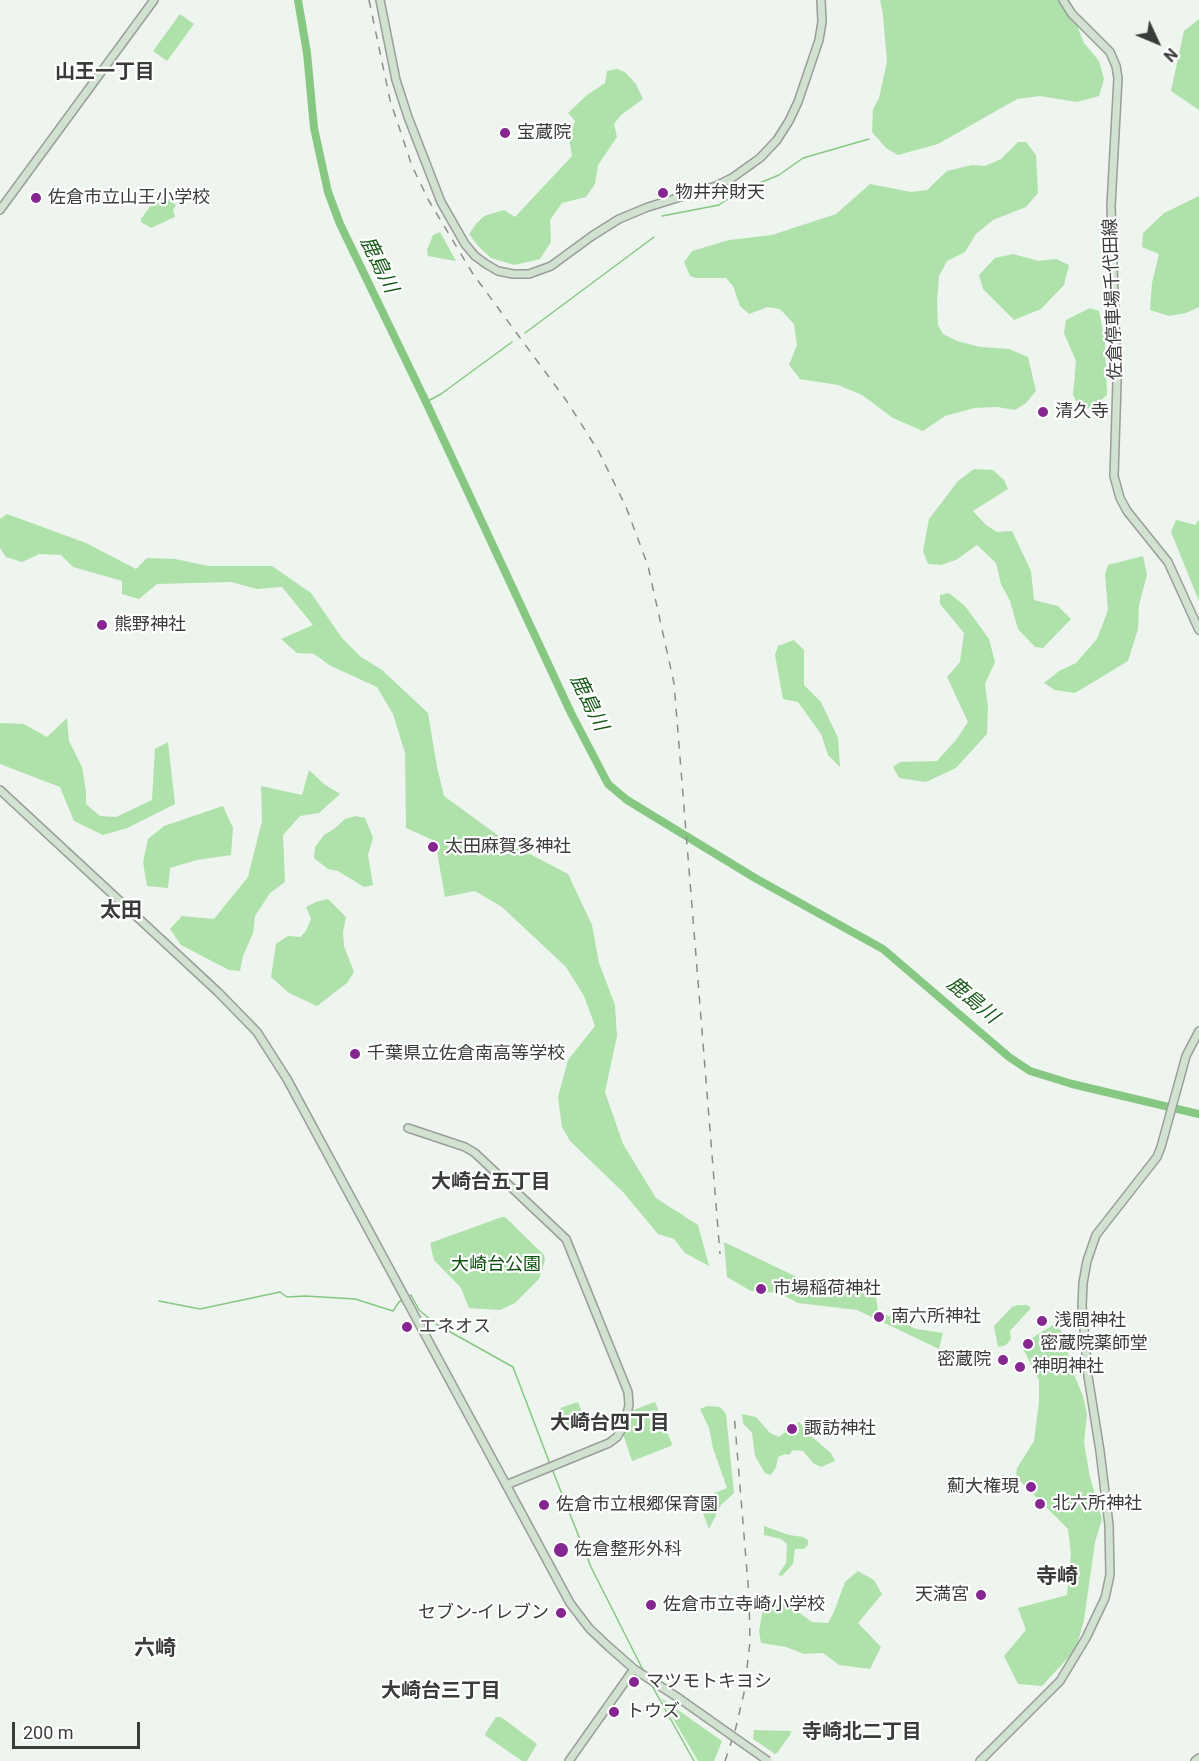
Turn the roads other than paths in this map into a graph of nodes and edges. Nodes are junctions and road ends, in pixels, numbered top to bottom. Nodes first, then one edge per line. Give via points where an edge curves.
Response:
1 (154, 0) edge
2 (380, 0) edge
3 (821, 0) edge
4 (1063, 0) edge
5 (0, 210) edge
6 (1199, 630) edge
7 (0, 790) edge
8 (1199, 1031) edge
9 (408, 1128) dead end
10 (506, 1485) junction
11 (634, 1669) junction
12 (1199, 1758) edge
13 (569, 1761) edge
14 (768, 1761) edge
15 (980, 1761) edge
16 (1195, 1761) edge

1 - 5 street
2 - 3 street via 396,80 441,202 476,256 498,271 529,274 551,266 620,219 716,186 760,158 777,140 798,102 819,40
4 - 6 street, 佐倉停車場千代田線 via 1110,52 1118,78 1111,206 1117,382 1114,476 1127,511 1168,562
7 - 10 street via 257,1032 287,1079
8 - 15 street via 1186,1056 1157,1157 1096,1235 1083,1283 1088,1376 1109,1525 1110,1575 1105,1598 1060,1681
9 - 10 street via 475,1153 569,1244 626,1387 626,1423 617,1437
10 - 11 street via 576,1611
11 - 13 street
11 - 14 street, bridge
12 - 16 street

